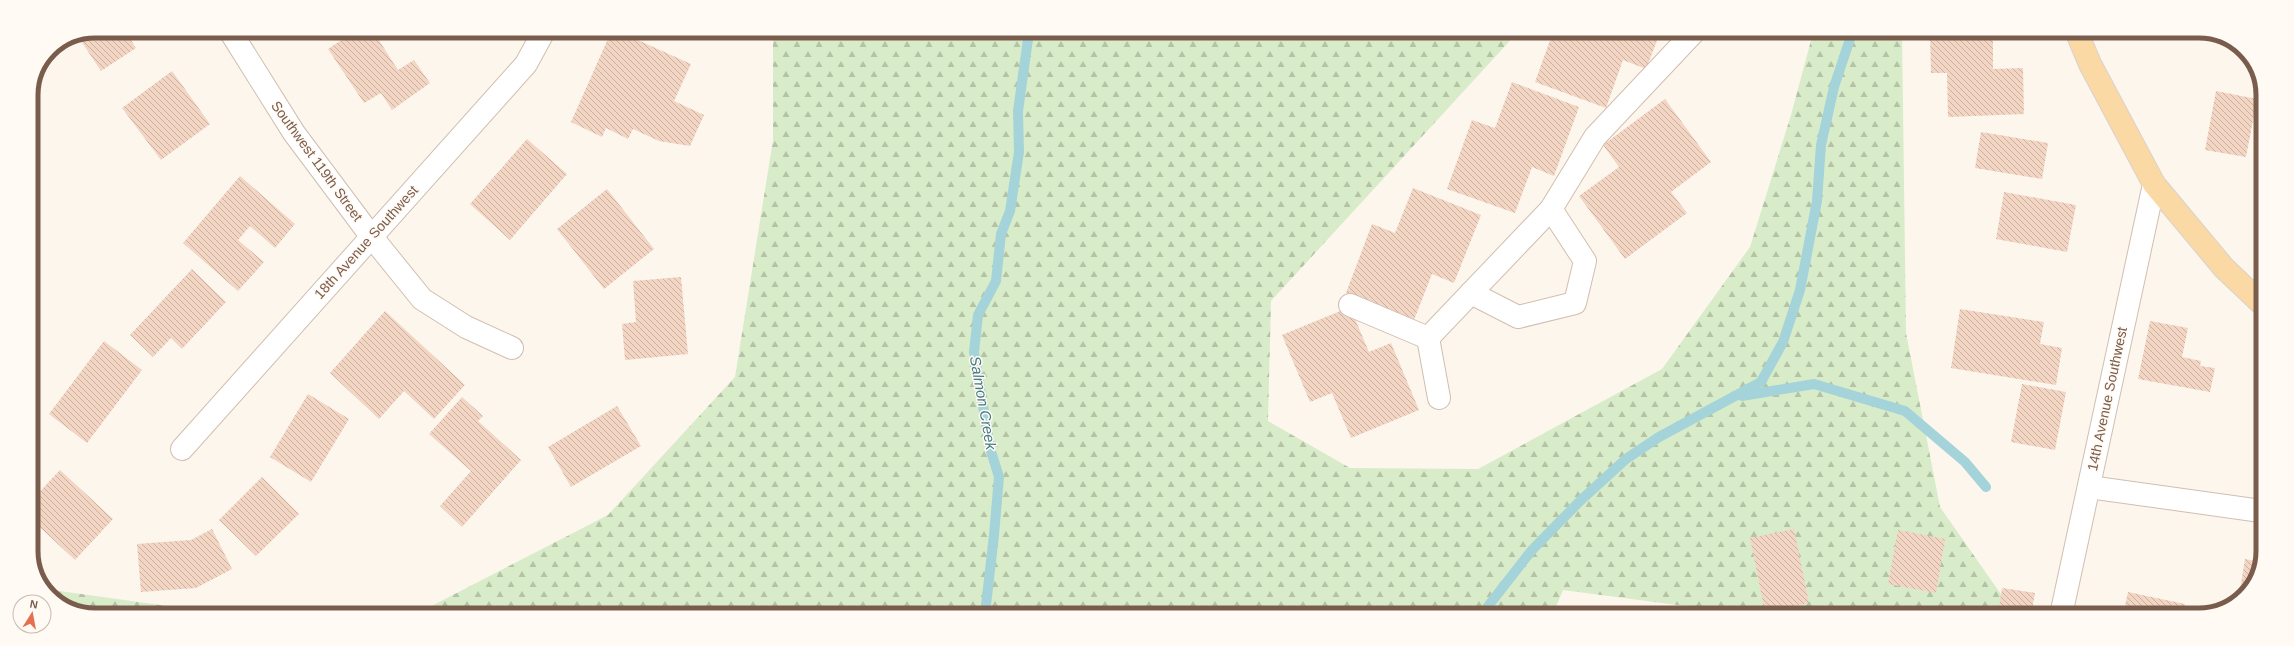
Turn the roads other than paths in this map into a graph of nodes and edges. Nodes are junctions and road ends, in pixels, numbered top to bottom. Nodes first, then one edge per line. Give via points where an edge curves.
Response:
1 (234, 38) edge
2 (541, 38) edge
3 (1687, 38) edge
4 (2079, 38) edge
5 (2154, 184) junction
6 (1551, 209) junction
7 (371, 236) junction
8 (1471, 293) junction
9 (2256, 298) edge
10 (1350, 305) dead end
11 (1428, 338) junction
12 (512, 348) dead end
13 (1439, 398) dead end
14 (182, 449) dead end
15 (2089, 487) junction
16 (2256, 510) edge
17 (2063, 608) edge

1 - 7 street, Southwest 119th Street via 294,133
2 - 7 street, 18th Avenue Southwest via 526,64
3 - 6 street via 1595,137
4 - 5 main road via 2090,64
5 - 9 main road via 2224,268
5 - 15 street, 14th Avenue Southwest
6 - 8 street
6 - 8 street via 1585,261 1575,304 1518,317
7 - 12 street, Southwest 119th Street via 422,299 466,327
7 - 14 street, 18th Avenue Southwest
8 - 11 street
10 - 11 street
11 - 13 street
15 - 16 street
15 - 17 street, 14th Avenue Southwest

